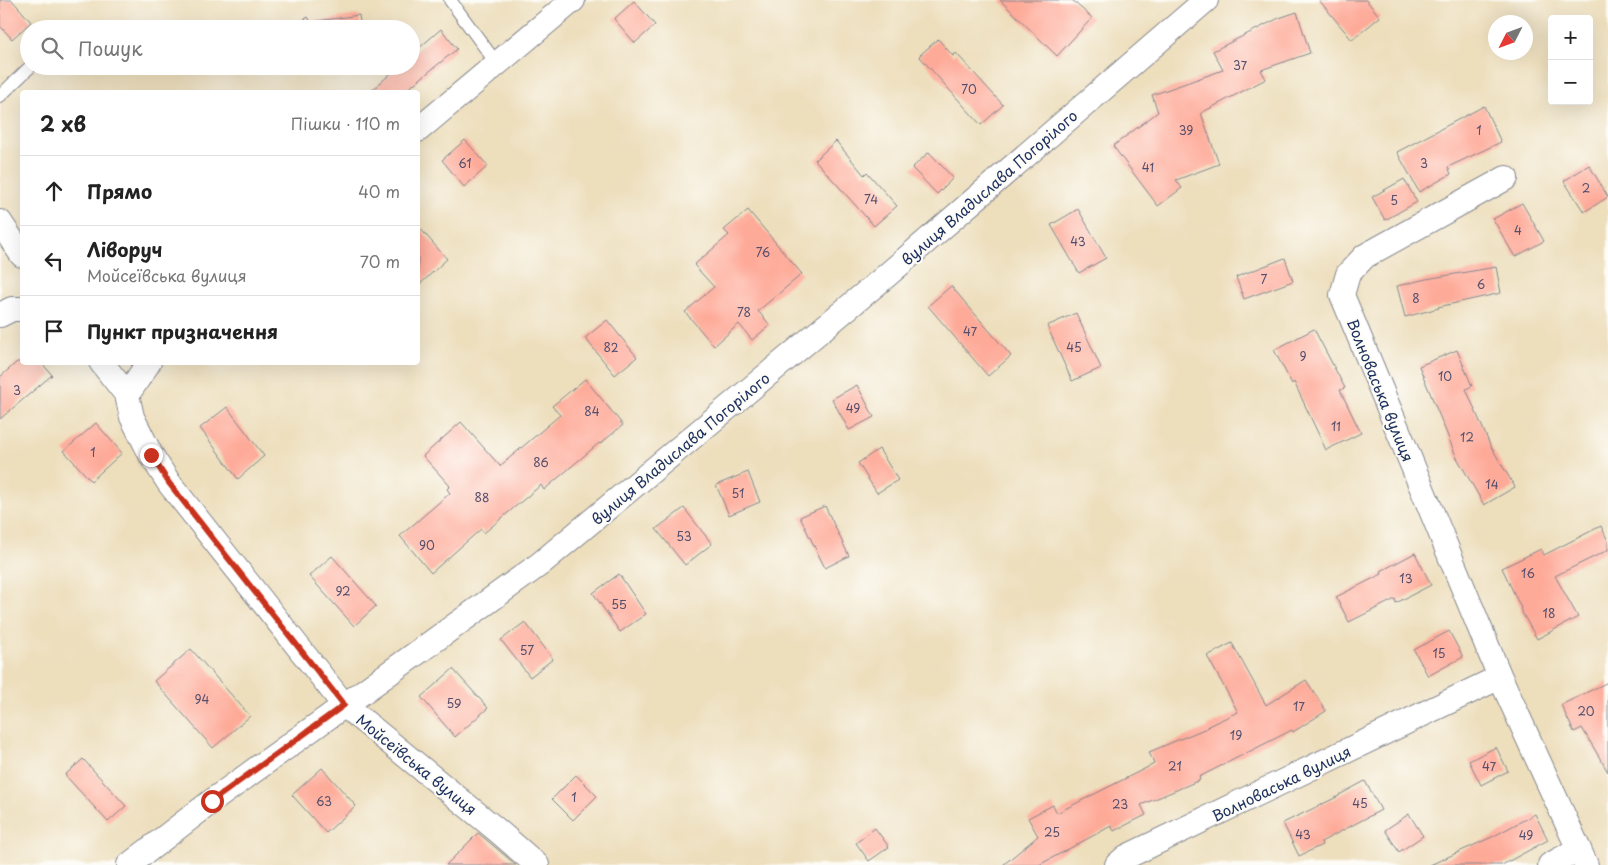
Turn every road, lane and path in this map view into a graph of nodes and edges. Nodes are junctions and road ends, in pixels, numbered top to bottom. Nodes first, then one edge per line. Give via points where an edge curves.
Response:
1 (450, 0) edge
2 (573, 0) edge
3 (1206, 0) edge
4 (497, 64) junction
5 (22, 75) edge
6 (0, 96) edge
7 (420, 128) edge
8 (1506, 178) dead end
9 (0, 222) edge
10 (20, 252) edge
11 (20, 310) edge
12 (0, 315) edge
13 (103, 365) edge
14 (146, 365) edge
15 (127, 395) junction
16 (1500, 677) junction
17 (344, 705) junction
18 (1582, 857) edge
19 (129, 865) edge
20 (537, 865) edge
21 (1117, 865) edge
22 (1550, 865) edge

1 - 4 lane
2 - 4 street
3 - 17 street, вулиця Владислава Погорілого via 886,276 540,564
4 - 7 street
5 - 6 lane
8 - 16 street, Волноваська вулиця via 1365,256 1348,274 1342,295
9 - 10 street
11 - 12 street via 12,309
13 - 15 street, Мойсеївська вулиця
14 - 15 street
15 - 17 street, Мойсеївська вулиця via 132,417 169,483
16 - 18 street, Волноваська вулиця
16 - 21 street, Волноваська вулиця via 1135,853
17 - 19 street, вулиця Владислава Погорілого
17 - 20 street, Мойсеївська вулиця
18 - 22 street, Волноваська вулиця

